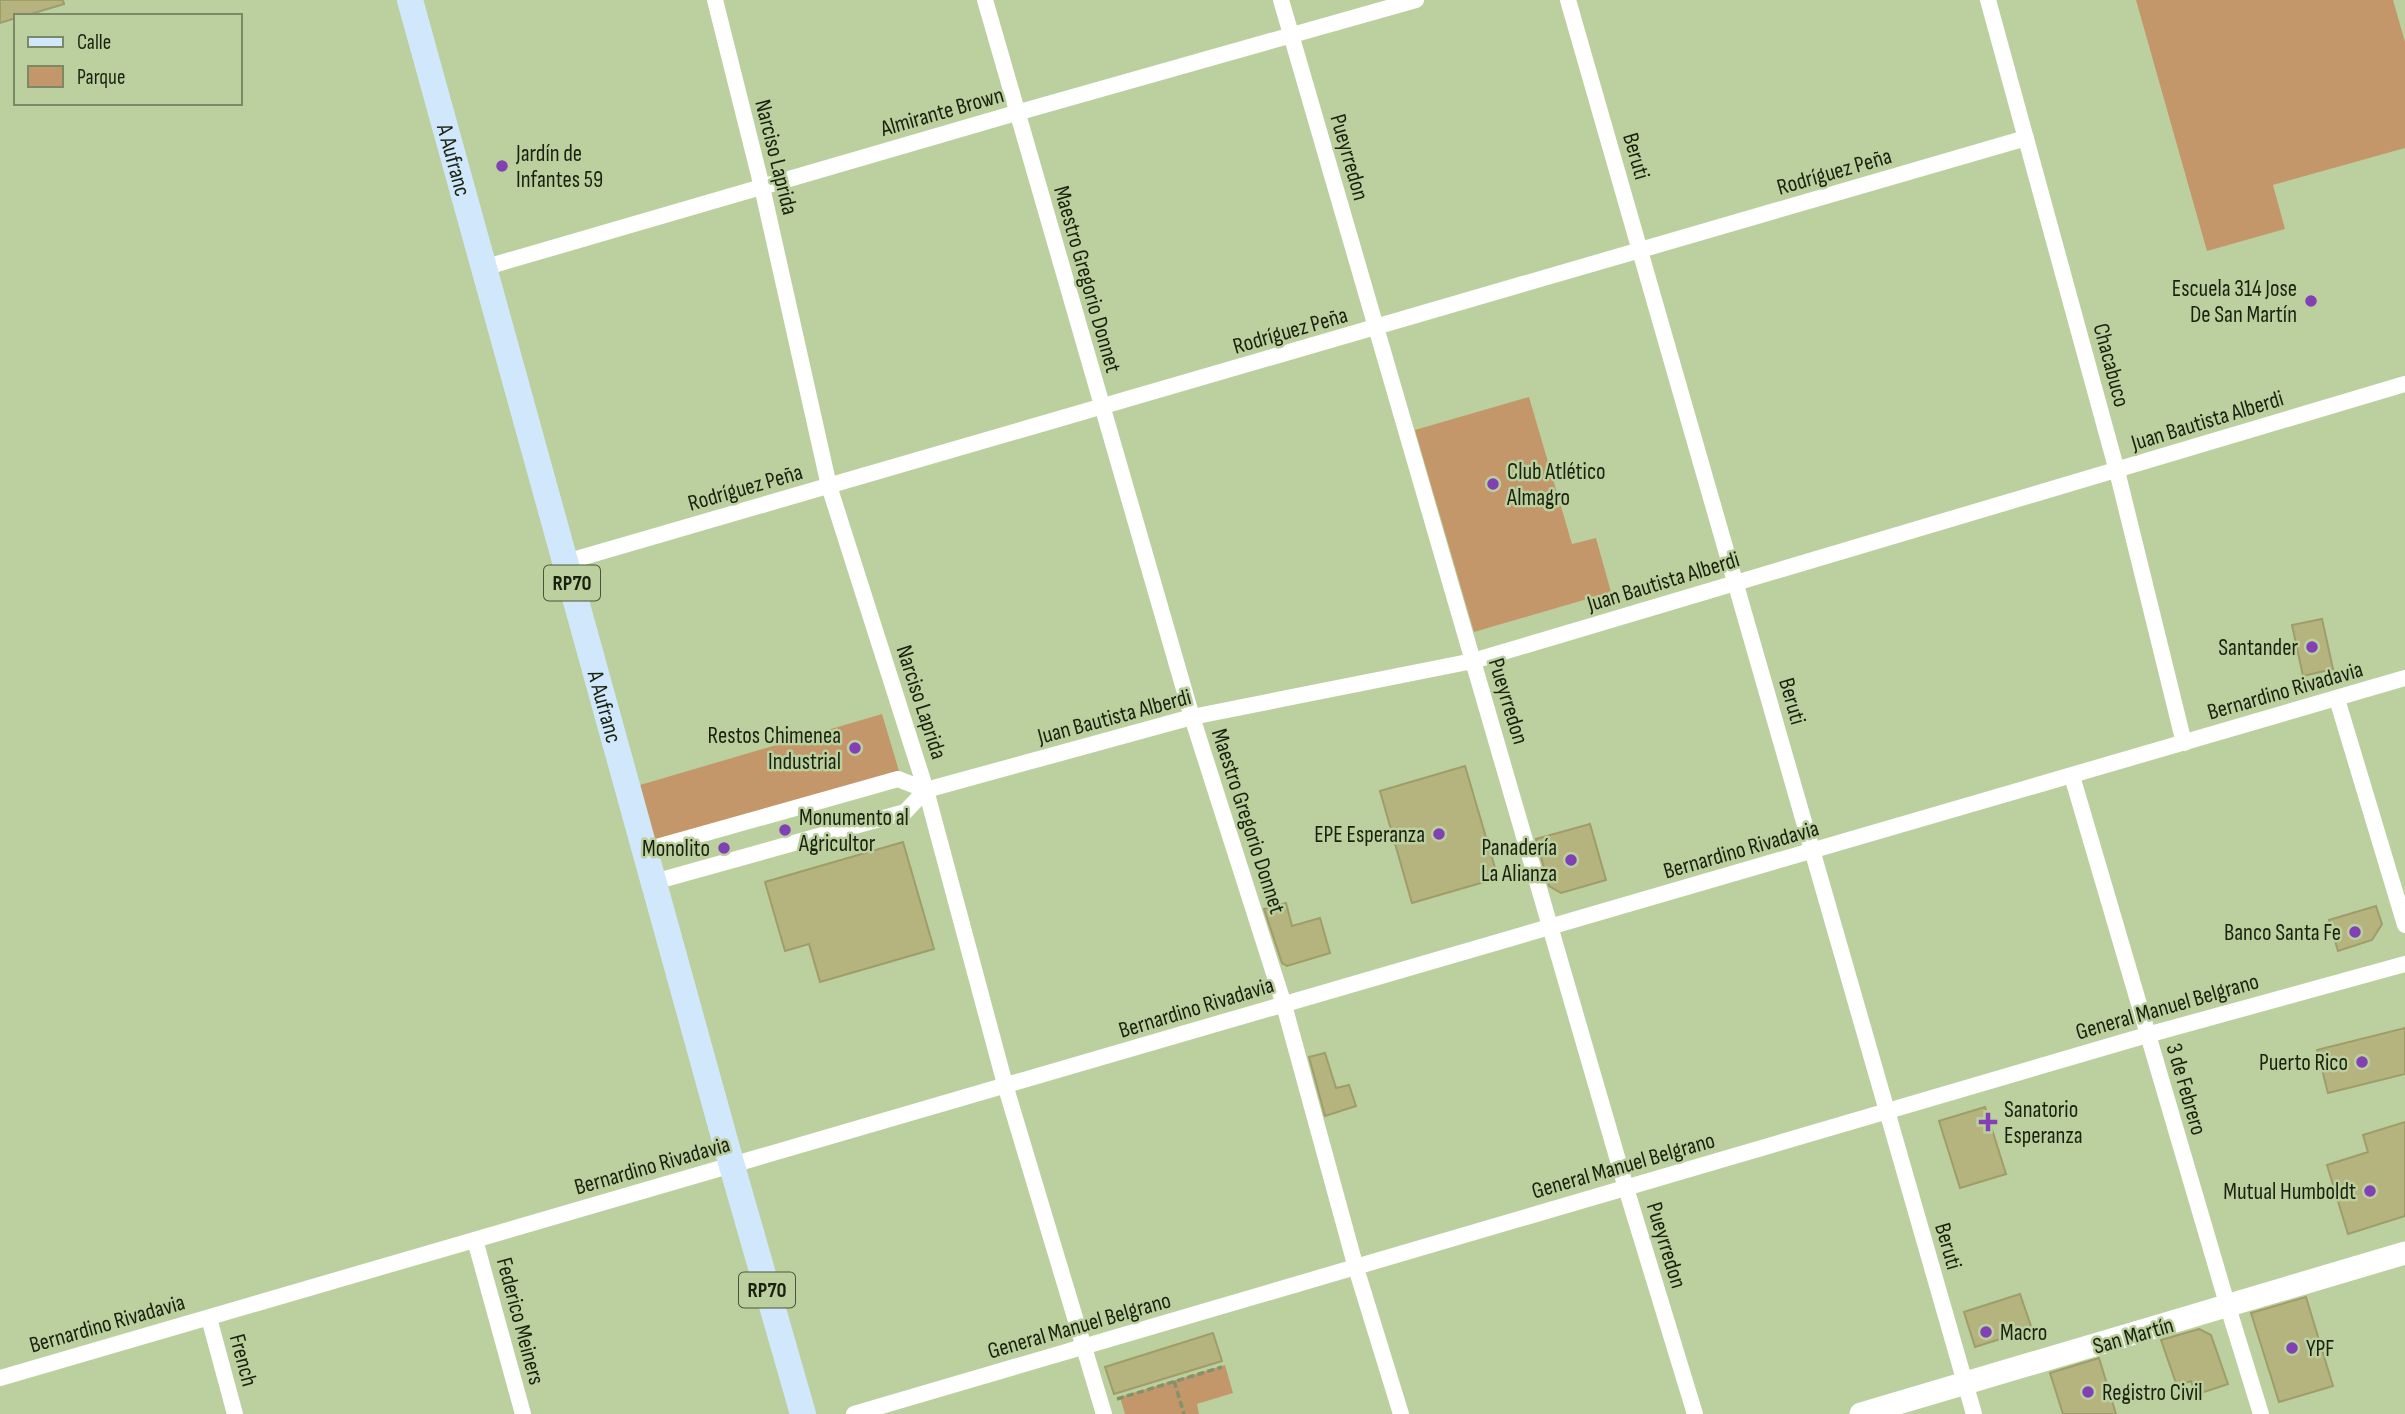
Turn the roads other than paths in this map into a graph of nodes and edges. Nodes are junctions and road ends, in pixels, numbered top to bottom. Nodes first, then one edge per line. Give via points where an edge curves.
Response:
1 (410, 0) edge
2 (715, 0) edge
3 (985, 0) edge
4 (1281, 0) edge
5 (1416, 0) edge
6 (1568, 0) edge
7 (1989, 0) edge
8 (1292, 36) junction
9 (1016, 113) junction
10 (2026, 138) junction
11 (762, 187) junction
12 (1640, 251) junction
13 (483, 268) junction
14 (1377, 328) junction
15 (2405, 384) edge
16 (1101, 408) junction
17 (2117, 471) junction
18 (829, 486) junction
19 (566, 562) junction
20 (1735, 583) junction
21 (1473, 661) junction
22 (2405, 678) edge
23 (2337, 699) junction
24 (1192, 717) junction
25 (2184, 743) junction
26 (2072, 776) junction
27 (926, 790) junction
28 (646, 849) junction
29 (1813, 852) junction
30 (654, 882) junction
31 (2405, 925) edge
32 (1552, 928) junction
33 (2405, 964) edge
34 (1284, 1005) junction
35 (2147, 1035) junction
36 (1006, 1088) junction
37 (1886, 1111) junction
38 (732, 1166) junction
39 (1626, 1188) junction
40 (475, 1240) junction
41 (2405, 1253) edge
42 (1356, 1268) junction
43 (2228, 1307) junction
44 (209, 1318) junction
45 (1083, 1348) junction
46 (0, 1378) edge
47 (1966, 1384) junction
48 (1103, 1409) edge
49 (235, 1414) edge
50 (523, 1414) edge
51 (803, 1414) edge
52 (854, 1414) edge
53 (1401, 1414) edge
54 (1695, 1414) edge
55 (1861, 1414) edge
56 (1974, 1414) edge
57 (2262, 1414) edge

1 - 13 main road, A Aufranc / RP70
2 - 11 street, Narciso Laprida
3 - 9 street, Maestro Gregorio Donnet
4 - 8 street, Pueyrredon
5 - 8 street, Almirante Brown
6 - 12 street, Beruti
7 - 10 street, Chacabuco
8 - 9 street, Almirante Brown
8 - 14 street, Pueyrredon
9 - 11 street, Almirante Brown
9 - 16 street, Maestro Gregorio Donnet
10 - 12 street, Rodríguez Peña
10 - 17 street, Chacabuco
11 - 13 street, Almirante Brown
11 - 18 street, Narciso Laprida
12 - 14 street, Rodríguez Peña
12 - 20 street, Beruti
13 - 19 main road, A Aufranc / RP70
14 - 16 street, Rodríguez Peña
14 - 21 street, Pueyrredon
15 - 17 street, Juan Bautista Alberdi
16 - 18 street, Rodríguez Peña
16 - 24 street, Maestro Gregorio Donnet
17 - 20 street, Juan Bautista Alberdi
17 - 25 street, Chacabuco
18 - 19 street, Rodríguez Peña
18 - 27 street, Narciso Laprida
19 - 28 main road, A Aufranc / RP70
20 - 21 street, Juan Bautista Alberdi
20 - 29 street, Beruti
21 - 24 street, Juan Bautista Alberdi
21 - 32 street, Pueyrredon
22 - 23 street, Bernardino Rivadavia
23 - 25 street, Bernardino Rivadavia
23 - 31 street
24 - 27 street, Juan Bautista Alberdi
24 - 34 street, Maestro Gregorio Donnet
25 - 26 street, Bernardino Rivadavia
26 - 29 street, Bernardino Rivadavia
26 - 35 street, 3 de Febrero
27 - 28 street via 898,779
27 - 30 street, Juan Bautista Alberdi via 905,812
27 - 36 street, Narciso Laprida
28 - 30 main road, A Aufranc / RP70
29 - 32 street, Bernardino Rivadavia
29 - 37 street, Beruti
30 - 38 main road, A Aufranc / RP70
32 - 34 street, Bernardino Rivadavia
32 - 39 street, Pueyrredon
33 - 35 street, General Manuel Belgrano
34 - 36 street, Bernardino Rivadavia
34 - 42 street, Maestro Gregorio Donnet
35 - 37 street, General Manuel Belgrano
35 - 43 street, 3 de Febrero
36 - 38 street, Bernardino Rivadavia
36 - 45 street, Narciso Laprida
37 - 39 street, General Manuel Belgrano
37 - 47 street, Beruti
38 - 40 street, Bernardino Rivadavia
38 - 51 main road, A Aufranc / RP70
39 - 42 street, General Manuel Belgrano
39 - 54 street, Pueyrredon
40 - 44 street, Bernardino Rivadavia
40 - 50 street, Federico Meiners
41 - 43 main road, San Martín
42 - 45 street, General Manuel Belgrano
42 - 53 street, Maestro Gregorio Donnet
43 - 47 main road, San Martín
43 - 57 street, 3 de Febrero
44 - 46 street, Bernardino Rivadavia
44 - 49 street, French
45 - 48 street, Narciso Laprida
45 - 52 street, General Manuel Belgrano
47 - 55 main road, San Martín
47 - 56 street, Beruti

